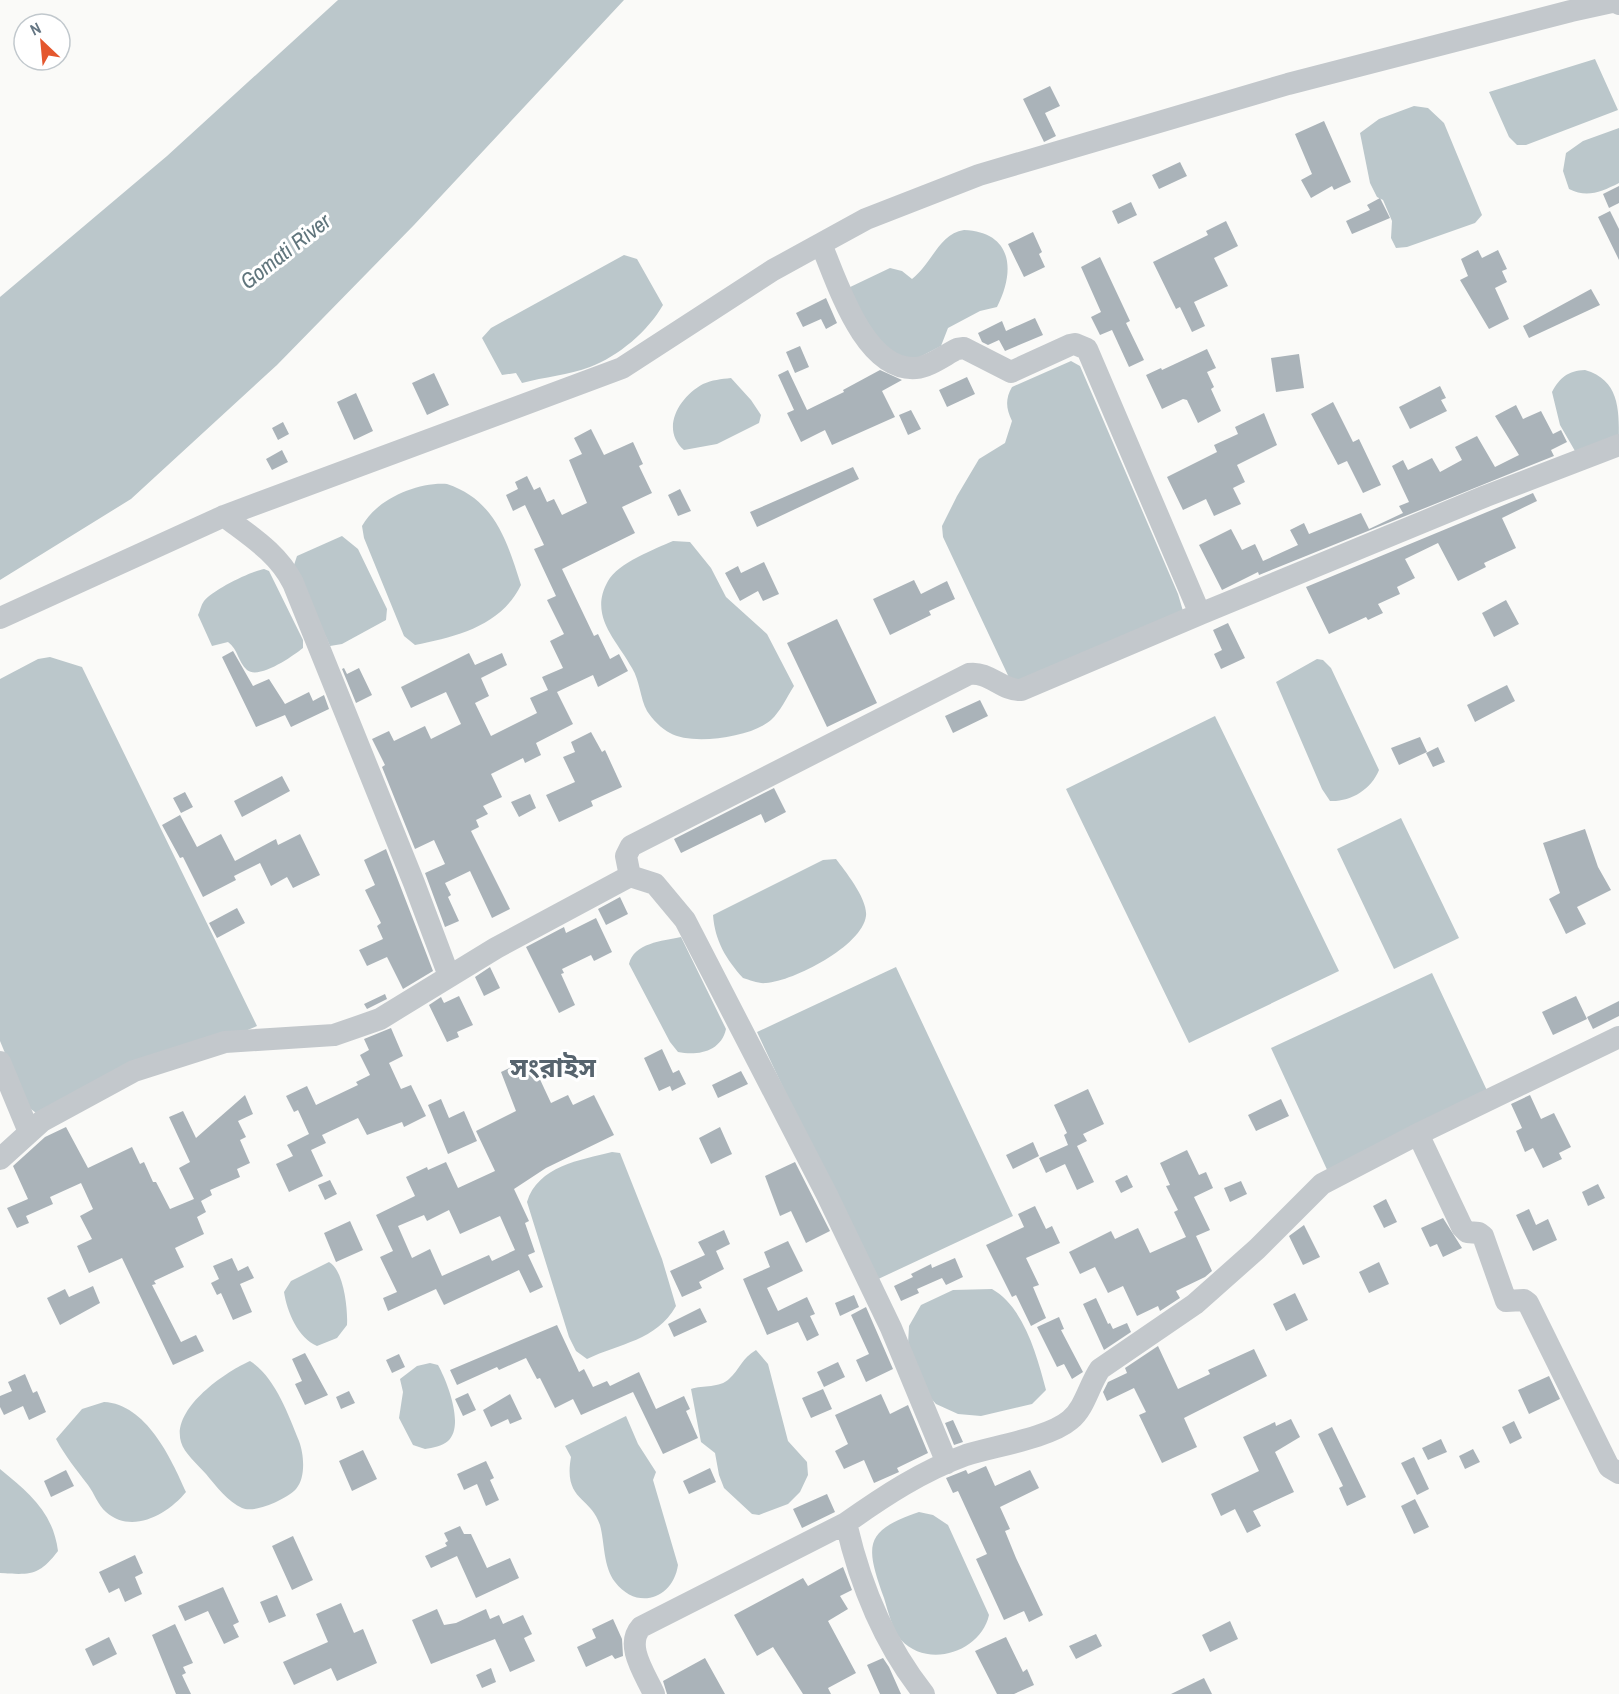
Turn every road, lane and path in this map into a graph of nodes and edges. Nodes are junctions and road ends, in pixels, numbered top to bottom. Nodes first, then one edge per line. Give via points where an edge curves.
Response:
1 (1618, 2) edge
2 (821, 244) junction
3 (1619, 445) edge
4 (224, 516) junction
5 (1200, 614) junction
6 (0, 618) edge
7 (630, 876) junction
8 (449, 976) junction
9 (1619, 1037) edge
10 (0, 1062) edge
11 (29, 1132) junction
12 (1418, 1134) junction
13 (0, 1160) edge
14 (947, 1463) junction
15 (1619, 1473) edge
16 (846, 1523) junction
17 (654, 1694) edge
18 (924, 1694) edge

1 - 2 street via 1288,84 979,175 866,219
2 - 4 street via 773,270 621,369
2 - 5 street via 870,346 900,365 916,368 964,348 1011,372 1070,345 1087,349
3 - 5 street
4 - 6 street
4 - 8 street via 273,554 293,583
5 - 7 street via 1021,690 978,673 969,674 631,846 626,856
7 - 8 street
7 - 14 street via 655,884 685,920 837,1215 891,1328
8 - 11 street via 406,1005 356,1029 309,1038 225,1042 134,1071
9 - 12 street
10 - 11 street
11 - 13 street
12 - 14 street via 1322,1184 1195,1304 1100,1369 1082,1407 1060,1428
12 - 15 street via 1462,1227 1483,1236 1506,1302 1528,1303 1609,1467
14 - 16 street via 902,1486
16 - 17 street via 641,1627 635,1634 635,1650
16 - 18 street via 870,1599 903,1668

